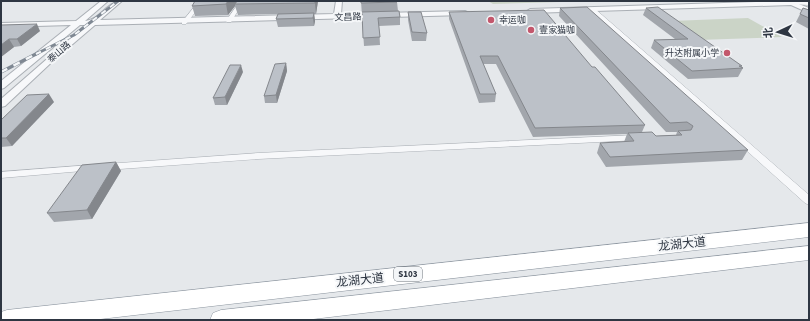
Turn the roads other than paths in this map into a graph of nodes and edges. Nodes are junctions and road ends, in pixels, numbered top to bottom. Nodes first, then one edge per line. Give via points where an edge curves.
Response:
1 (105, 1) edge
2 (119, 1) edge
3 (202, 1) edge
4 (242, 1) edge
5 (248, 1) edge
6 (339, 1) edge
7 (809, 3) edge
8 (792, 4) junction
9 (592, 9) junction
10 (809, 11) edge
11 (519, 12) edge
12 (470, 13) edge
13 (337, 17) junction
14 (230, 21) junction
15 (185, 22) junction
16 (92, 23) junction
17 (76, 24) junction
18 (1, 25) edge
19 (1, 86) edge
20 (1, 104) edge
21 (643, 138) edge
22 (1, 175) edge
23 (809, 201) edge
24 (809, 230) edge
25 (809, 254) edge
26 (7, 320) edge
27 (220, 320) edge

1 - 17 street, 泰山路
2 - 16 street, 泰山路
3 - 15 street
4 - 5 street
4 - 14 street
6 - 13 street
7 - 8 street
8 - 9 street
8 - 10 street
9 - 11 street
9 - 23 street
12 - 13 street, 文昌路
13 - 14 street, 文昌路
14 - 15 street, 文昌路
15 - 16 street, 文昌路
16 - 17 street, 文昌路
16 - 20 street, 泰山路
17 - 18 street, 文昌路
17 - 19 street, 泰山路
21 - 22 street via 258,156
24 - 26 highway, 龙湖大道 / S103
25 - 27 highway

